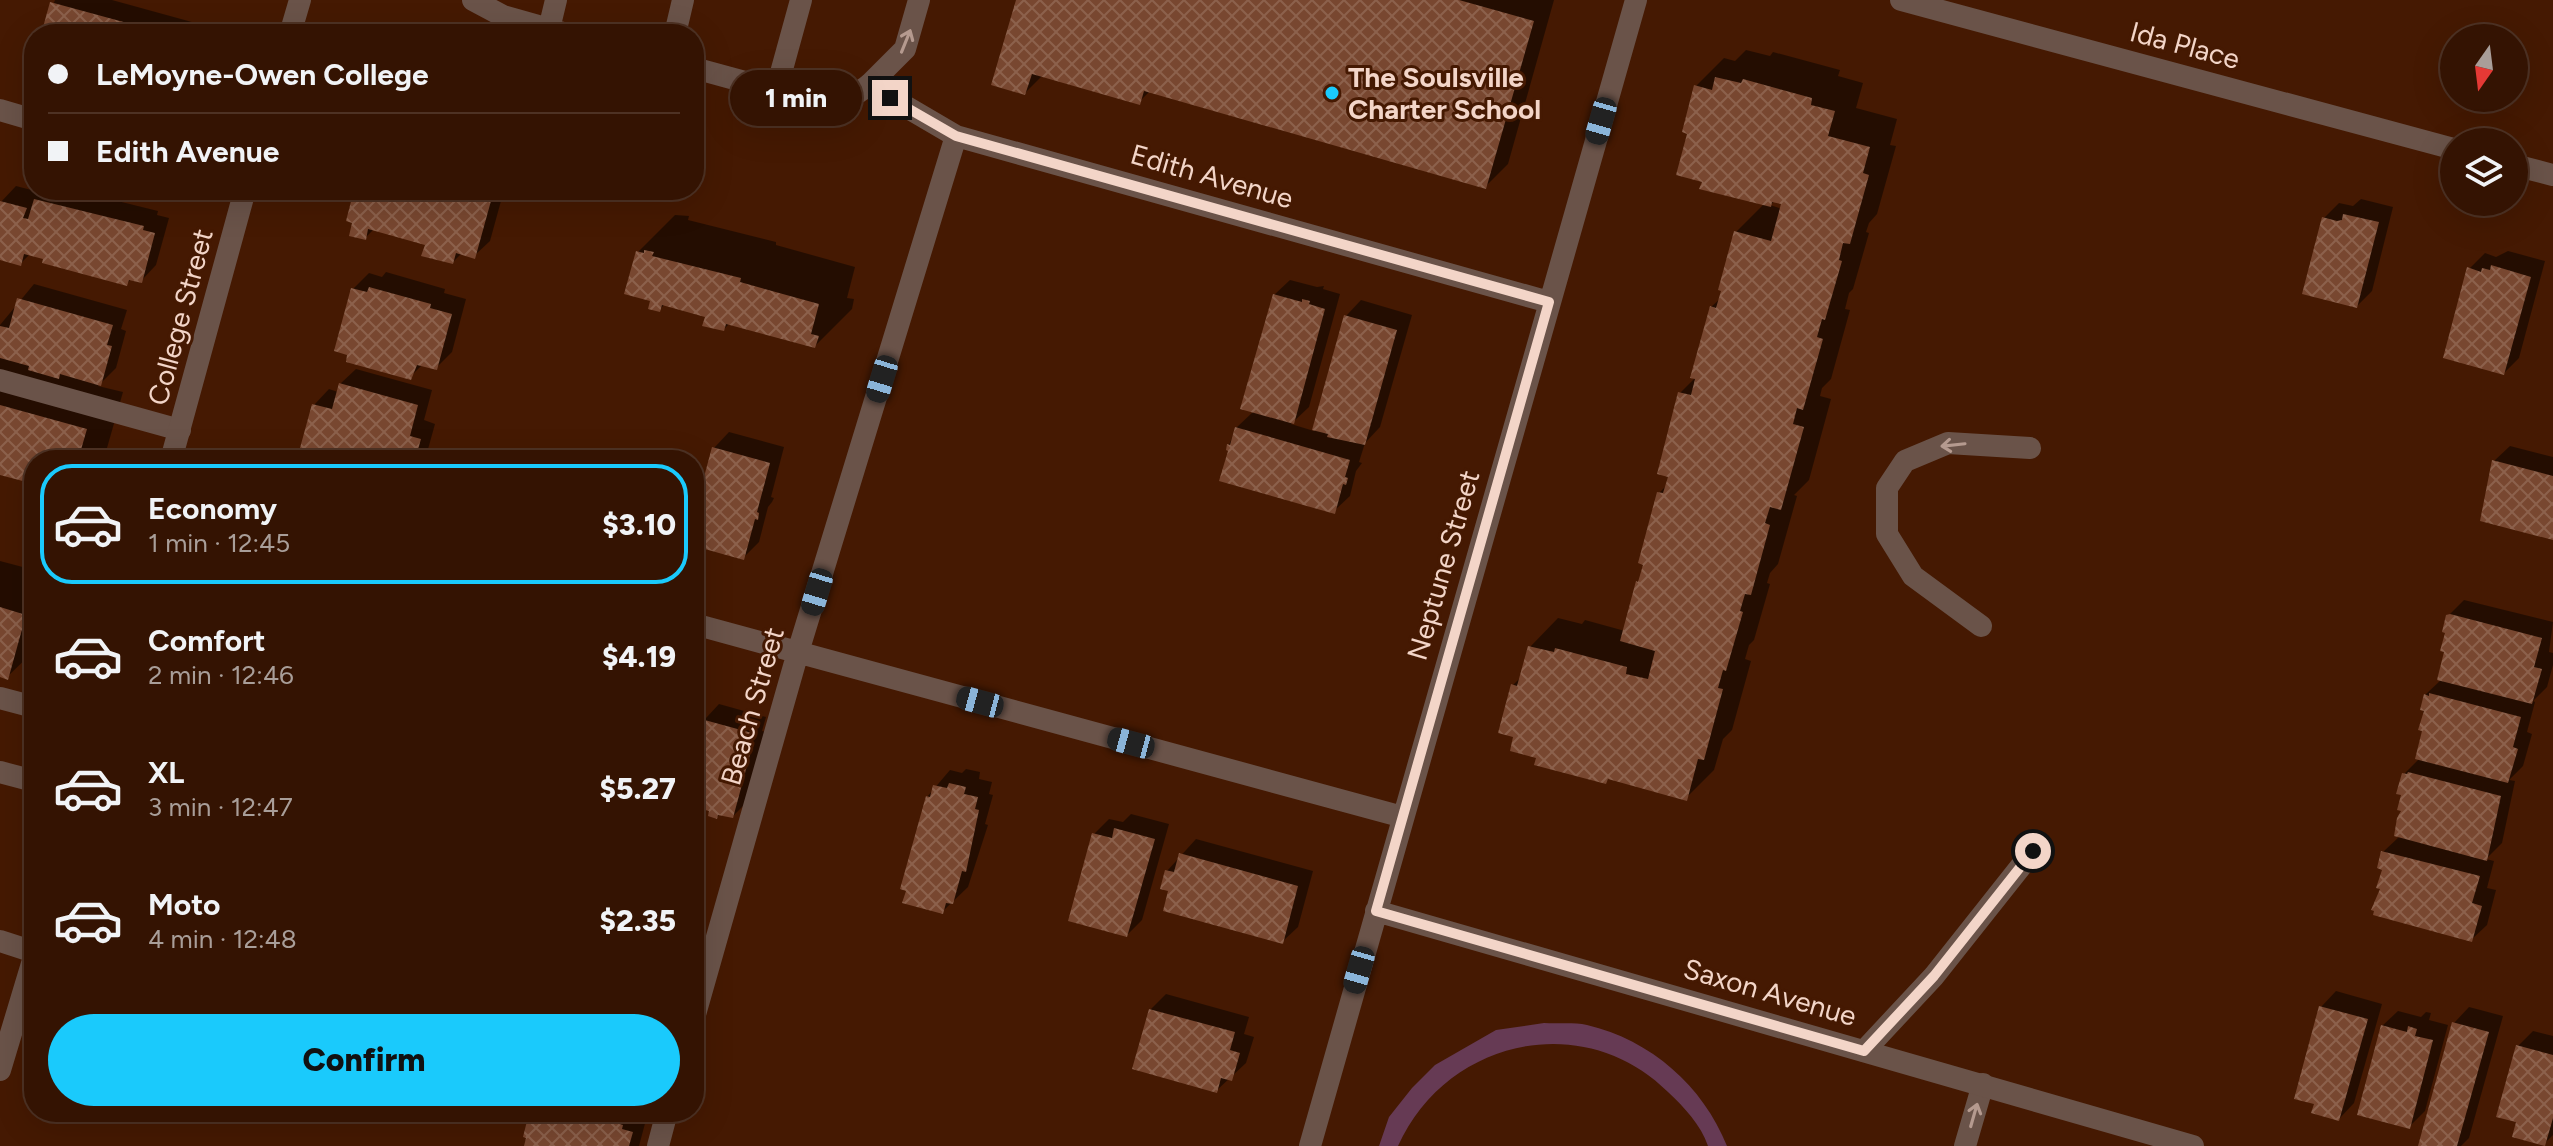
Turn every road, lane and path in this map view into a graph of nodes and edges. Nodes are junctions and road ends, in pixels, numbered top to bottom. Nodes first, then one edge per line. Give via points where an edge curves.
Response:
1 (300, 0) edge
2 (473, 0) edge
3 (556, 0) edge
4 (683, 0) edge
5 (801, 0) edge
6 (919, 0) edge
7 (1636, 0) edge
8 (1901, 0) edge
9 (293, 24) edge
10 (530, 24) edge
11 (558, 24) edge
12 (677, 24) edge
13 (704, 71) edge
14 (869, 85) junction
15 (776, 91) junction
16 (0, 110) edge
17 (24, 117) edge
18 (956, 136) junction
19 (2440, 145) edge
20 (2528, 169) edge
21 (2553, 175) edge
22 (242, 200) edge
23 (1549, 302) junction
24 (0, 380) edge
25 (180, 430) junction
26 (2030, 448) dead end
27 (174, 450) edge
28 (1981, 626) dead end
29 (704, 627) edge
30 (798, 652) junction
31 (0, 698) edge
32 (24, 704) edge
33 (0, 772) edge
34 (24, 778) edge
35 (1403, 817) junction
36 (2033, 851) dead end
37 (1376, 911) junction
38 (0, 941) edge
39 (24, 950) edge
40 (704, 983) edge
41 (24, 988) edge
42 (1864, 1051) junction
43 (0, 1070) edge
44 (1983, 1084) junction
45 (664, 1122) edge
46 (658, 1146) edge
47 (1310, 1146) edge
48 (1965, 1146) edge
49 (2193, 1146) edge

1 - 9 street
2 - 10 street
3 - 11 street
4 - 12 street
5 - 15 street
14 -> 6 street via 905,49
7 - 23 street, Neptune Street
8 - 19 street, Ida Place
13 - 15 street
14 - 15 street via 837,107
14 - 18 street, Edith Avenue
16 - 17 street
18 - 23 street, Edith Avenue
18 - 30 street, Beach Street
20 - 21 street
22 - 25 street, College Street
23 - 35 street, Neptune Street
24 - 25 street
25 - 27 street, College Street
26 -> 28 street via 1948,443 1905,461 1887,488 1887,534 1913,576
29 - 30 street
30 - 35 street
30 - 40 street, Beach Street
31 - 32 street
33 - 34 street
35 - 37 street, Neptune Street
36 - 42 street via 1934,976
37 - 42 street, Saxon Avenue
37 - 47 street, Neptune Street
38 - 39 street
41 - 43 street
42 - 44 street, Saxon Avenue
48 -> 44 street
44 - 49 street, Saxon Avenue
45 - 46 street

